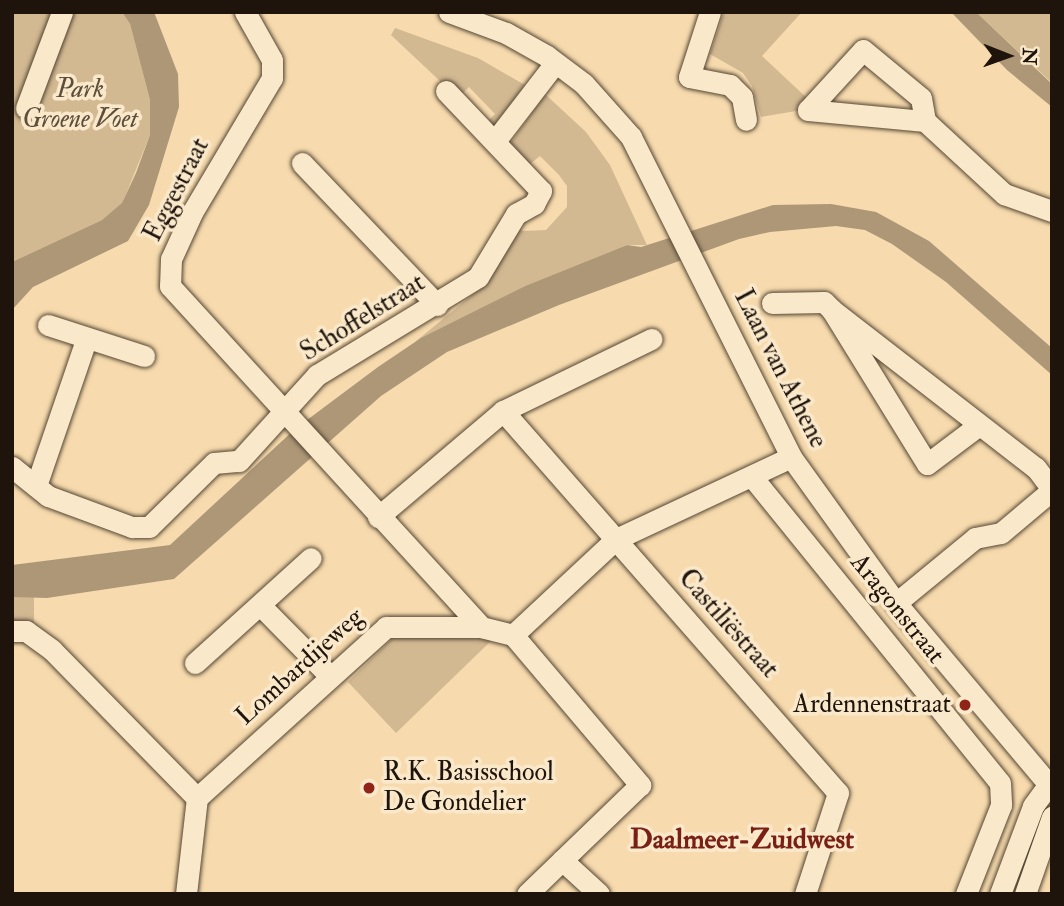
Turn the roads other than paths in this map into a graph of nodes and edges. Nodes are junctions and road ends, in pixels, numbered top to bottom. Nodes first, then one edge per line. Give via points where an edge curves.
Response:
1 (62, 12) edge
2 (245, 12) edge
3 (449, 12) edge
4 (710, 12) edge
5 (555, 62) junction
6 (446, 92) dead end
7 (26, 108) dead end
8 (746, 120) dead end
9 (925, 121) junction
10 (495, 142) junction
11 (302, 163) dead end
12 (1052, 212) edge
13 (772, 303) dead end
14 (436, 305) junction
15 (832, 310) junction
16 (48, 325) dead end
17 (651, 339) dead end
18 (86, 340) junction
19 (144, 356) dead end
20 (503, 411) junction
21 (292, 415) junction
22 (979, 425) junction
23 (791, 457) junction
24 (12, 467) edge
25 (753, 478) junction
26 (36, 486) junction
27 (1052, 489) edge
28 (378, 517) junction
29 (616, 539) junction
30 (311, 558) dead end
31 (896, 603) junction
32 (260, 605) junction
33 (481, 627) junction
34 (12, 631) edge
35 (513, 635) junction
36 (195, 663) dead end
37 (329, 675) junction
38 (1050, 784) edge
39 (197, 798) junction
40 (1052, 817) edge
41 (562, 860) junction
42 (187, 893) edge
43 (527, 894) edge
44 (599, 894) edge
45 (805, 894) edge
46 (966, 894) edge
47 (1000, 894) edge
48 (1024, 894) edge

1 - 7 street
2 - 21 street, Eggestraat via 272,60 272,78 192,213 171,259 170,286
3 - 5 street, Laan van Athene via 506,33
4 - 8 street via 689,77 730,86 742,97
5 - 10 street
5 - 23 street, Laan van Athene via 596,96 631,137 682,231
6 - 10 street, Schoffelstraat
9 - 9 street via 920,98 863,50 808,110
9 - 12 street via 1004,194
10 - 14 street, Schoffelstraat via 539,186 541,197 516,214 478,277
11 - 14 street
13 - 15 street via 824,302
14 - 21 street, Schoffelstraat via 317,375
15 - 22 street
15 - 22 street via 927,464
16 - 18 street
17 - 20 street
18 - 19 street via 108,342
18 - 26 street
20 - 28 street
20 - 29 street
21 - 26 street, Schoffelstraat via 239,461 214,463 149,527 121,523 48,496
21 - 28 street, Eggestraat
22 - 27 street via 1036,468
23 - 25 street
23 - 31 street, Laan van Athene
24 - 26 street, Schoffelstraat
25 - 29 street
25 - 46 street, Aragonstraat via 1000,783 1003,797
27 - 31 street via 1001,533 975,538
28 - 33 street, Eggestraat
29 - 35 street
29 - 45 street, Castiliëstraat via 838,793
30 - 32 street
31 - 38 street, Laan van Athene
32 - 36 street
32 - 37 street
33 - 35 street, Lombardijeweg
33 - 37 street, Lombardijeweg via 386,626
34 - 39 street via 26,631 52,650
35 - 41 street via 640,785
37 - 39 street, Lombardijeweg
38 - 47 street via 1033,806
39 - 42 street
40 - 48 street
41 - 43 street
41 - 44 street

